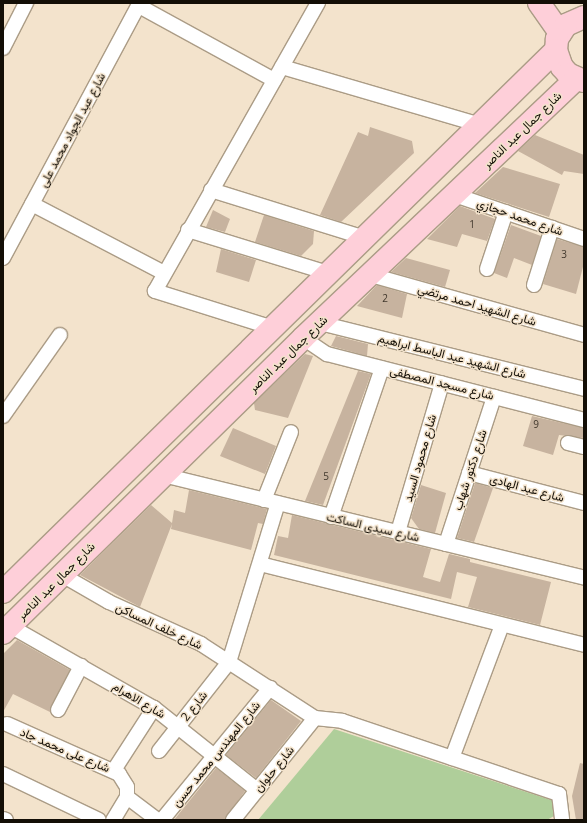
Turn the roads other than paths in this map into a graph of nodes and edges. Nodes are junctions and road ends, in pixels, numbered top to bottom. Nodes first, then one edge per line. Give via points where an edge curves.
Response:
1 (26, 3) edge
2 (318, 3) edge
3 (539, 3) edge
4 (139, 4) edge
5 (580, 12) edge
6 (558, 42) junction
7 (3, 48) edge
8 (282, 67) junction
9 (274, 80) junction
10 (580, 80) edge
11 (480, 125) junction
12 (212, 190) junction
13 (455, 195) junction
14 (32, 204) junction
15 (506, 212) junction
16 (552, 228) junction
17 (188, 230) junction
18 (365, 238) junction
19 (584, 239) edge
20 (3, 258) edge
21 (487, 269) dead end
22 (164, 273) junction
23 (328, 273) junction
24 (371, 275) junction
25 (534, 285) dead end
26 (320, 323) junction
27 (273, 328) junction
28 (60, 335) dead end
29 (584, 335) edge
30 (303, 338) junction
31 (382, 368) junction
32 (442, 383) junction
33 (584, 389) edge
34 (494, 397) junction
35 (3, 416) edge
36 (584, 420) edge
37 (291, 432) dead end
38 (568, 443) dead end
39 (584, 447) edge
40 (469, 473) junction
41 (163, 475) junction
42 (264, 500) junction
43 (278, 503) junction
44 (584, 503) edge
45 (331, 517) junction
46 (398, 532) junction
47 (446, 544) junction
48 (260, 564) junction
49 (62, 575) junction
50 (584, 578) edge
51 (6, 585) edge
52 (502, 624) junction
53 (7, 629) edge
54 (584, 645) edge
55 (229, 662) junction
56 (81, 666) junction
57 (270, 688) junction
58 (154, 708) junction
59 (58, 710) dead end
60 (315, 718) junction
61 (6, 724) dead end
62 (179, 726) junction
63 (159, 751) dead end
64 (214, 755) junction
65 (452, 758) junction
66 (114, 770) junction
67 (3, 774) edge
68 (257, 790) junction
69 (127, 797) junction
70 (3, 819) edge
71 (6, 820) edge
72 (99, 820) edge
73 (113, 820) edge
74 (158, 820) edge
75 (162, 820) edge
76 (233, 820) edge
77 (562, 820) edge

1 - 7 street
2 - 8 street
3 - 6 main road
4 - 9 street
4 - 14 street, شارع عبد الجواد محمد على
5 - 6 main road via 566,25
6 - 10 main road via 562,67
6 - 11 main road
8 - 9 street
8 - 11 street
9 - 12 street
10 - 13 main road, شارع جمال عبد الناصر
11 - 18 main road
12 - 17 street
12 - 18 street
13 - 15 street, شارع محمد حجازي
13 - 24 main road, شارع جمال عبد الناصر
14 - 20 street, شارع عبد الجواد محمد على
14 - 22 street
15 - 16 street, شارع محمد حجازي
15 - 21 street
16 - 19 street, شارع محمد حجازي
16 - 25 street
17 - 22 street
17 - 23 street
18 - 23 main road
22 - 27 street via 155,291
23 - 27 main road
24 - 26 main road, شارع جمال عبد الناصر
24 - 29 street, شارع الشهيد احمد مرتضي
26 - 30 main road, شارع جمال عبد الناصر
26 - 33 street, شارع الشهيد عبد الباسط ابراهيم
27 - 51 main road
28 - 35 street
30 - 31 street, شارع مسجد المصطفى via 327,354
30 - 41 main road, شارع جمال عبد الناصر
31 - 32 street, شارع مسجد المصطفى
31 - 45 street
32 - 34 street, شارع مسجد المصطفى
32 - 46 street, شارع محمود السيد
34 - 36 street, شارع مسجد المصطفى
34 - 40 street, شارع دكتور شهاب
37 - 42 street
38 - 39 street
40 - 44 street, شارع عبد الهادى
40 - 47 street, شارع دكتور شهاب
41 - 42 street, شارع سيدى الساكت
41 - 49 main road, شارع جمال عبد الناصر
42 - 43 street, شارع سيدى الساكت
43 - 45 street, شارع سيدى الساكت
43 - 48 street
45 - 46 street, شارع سيدى الساكت
46 - 47 street, شارع سيدى الساكت
47 - 50 street, شارع سيدى الساكت
48 - 52 street
48 - 55 street
49 - 53 main road, شارع جمال عبد الناصر
49 - 55 street, شارع خلف المساكن via 109,602 195,641
52 - 54 street
52 - 65 street
53 - 56 street, شارع الاهرام
55 - 57 street, شارع خلف المساكن
55 - 62 street, شارع 2
56 - 58 street, شارع الاهرام
56 - 59 street
57 - 60 street, شارع خلف المساكن
57 - 64 street, شارع المهندس محمد حسن
58 - 62 street, شارع الاهرام
58 - 66 street
60 - 65 street via 342,721
60 - 68 street, شارع حلوان
61 - 66 street, شارع على محمد جاد
62 - 63 street, شارع 2
62 - 64 street, شارع الاهرام
64 - 68 street, شارع الاهرام
64 - 75 street, شارع المهندس محمد حسن
65 - 77 street via 559,794
66 - 69 street, شارع على محمد جاد via 125,782
67 - 72 street
68 - 76 street, شارع حلوان
69 - 73 street
69 - 74 street
70 - 71 street

